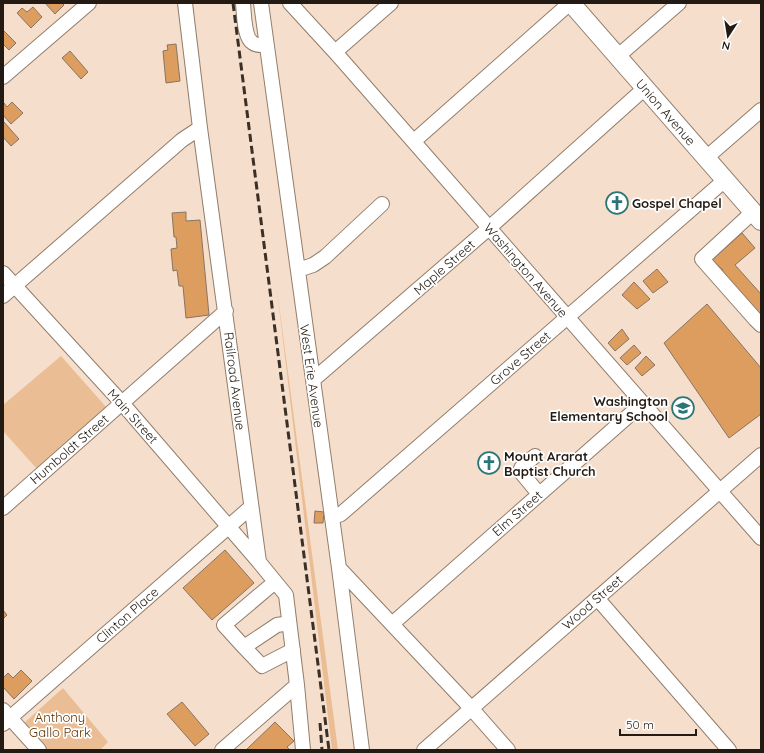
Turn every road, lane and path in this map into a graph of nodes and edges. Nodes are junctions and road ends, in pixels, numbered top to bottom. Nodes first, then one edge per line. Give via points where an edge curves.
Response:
1 (89, 3) edge
2 (185, 3) edge
3 (243, 3) edge
4 (261, 3) edge
5 (290, 3) edge
6 (391, 3) edge
7 (570, 3) edge
8 (679, 3) edge
9 (266, 45) junction
10 (335, 52) junction
11 (618, 56) junction
12 (3, 77) edge
13 (645, 88) junction
14 (761, 110) edge
15 (200, 128) junction
16 (414, 141) junction
17 (706, 158) junction
18 (725, 180) junction
19 (382, 204) dead end
20 (757, 216) edge
21 (489, 228) junction
22 (298, 270) junction
23 (3, 273) edge
24 (14, 287) junction
25 (3, 296) edge
26 (226, 312) junction
27 (567, 316) junction
28 (761, 325) edge
29 (313, 380) junction
30 (643, 402) junction
31 (122, 403) junction
32 (761, 455) edge
33 (535, 456) dead end
34 (720, 490) junction
35 (538, 494) junction
36 (251, 507) junction
37 (3, 508) edge
38 (332, 518) junction
39 (229, 526) junction
40 (761, 538) edge
41 (259, 562) junction
42 (339, 568) junction
43 (275, 582) junction
44 (597, 598) junction
45 (289, 623) junction
46 (392, 624) junction
47 (244, 647) junction
48 (293, 650) junction
49 (297, 685) junction
50 (471, 708) junction
51 (5, 717) edge
52 (39, 750) edge
53 (222, 750) edge
54 (303, 750) edge
55 (362, 750) edge
56 (424, 750) edge
57 (508, 750) edge
58 (729, 750) edge

1 - 12 street
2 - 15 street, Railroad Avenue
3 - 9 street via 249,40 255,45
4 - 9 street, West Erie Avenue
5 - 10 street, Washington Avenue
6 - 10 street
7 - 11 main road, Union Avenue
7 - 16 street
8 - 11 street
9 - 22 street, West Erie Avenue
10 - 16 street, Washington Avenue
11 - 13 main road, Union Avenue
13 - 17 main road, Union Avenue
13 - 21 street, Maple Street
14 - 17 street
15 - 24 street via 182,140
15 - 26 street, Railroad Avenue
16 - 21 street, Washington Avenue
17 - 18 main road, Union Avenue
18 - 20 main road, Union Avenue
18 - 27 street, Grove Street
19 - 22 street via 324,257 313,265
20 - 28 street via 702,259
21 - 27 street, Washington Avenue
21 - 29 street, Maple Street
22 - 29 street, West Erie Avenue
23 - 24 street, Main Street
24 - 25 street
24 - 31 street, Main Street
26 - 31 street, Humboldt Street
26 - 36 street, Railroad Avenue
27 - 30 street, Washington Avenue
27 - 38 street, Grove Street via 341,514
29 - 38 street, West Erie Avenue
30 - 34 street, Washington Avenue
30 - 35 street, Elm Street
31 - 37 street, Humboldt Street
31 - 39 street, Main Street
32 - 34 street, Wood Street
33 - 35 street via 520,472
34 - 40 street, Washington Avenue
34 - 44 street, Wood Street
35 - 46 street, Elm Street
36 - 39 street, Clinton Place
36 - 41 street, Railroad Avenue
38 - 42 street, West Erie Avenue
39 - 41 street, Main Street
39 - 51 street, Clinton Place
41 - 43 street
42 - 46 street
42 - 55 street, West Erie Avenue
43 - 45 street via 286,595
43 - 47 street via 224,625
44 - 50 street, Wood Street
44 - 58 street
45 - 47 street via 277,625
45 - 48 street
46 - 50 street
47 - 48 street via 262,666
48 - 49 street
49 - 53 street
49 - 54 street
50 - 56 street, Wood Street
50 - 57 street
51 - 52 street

